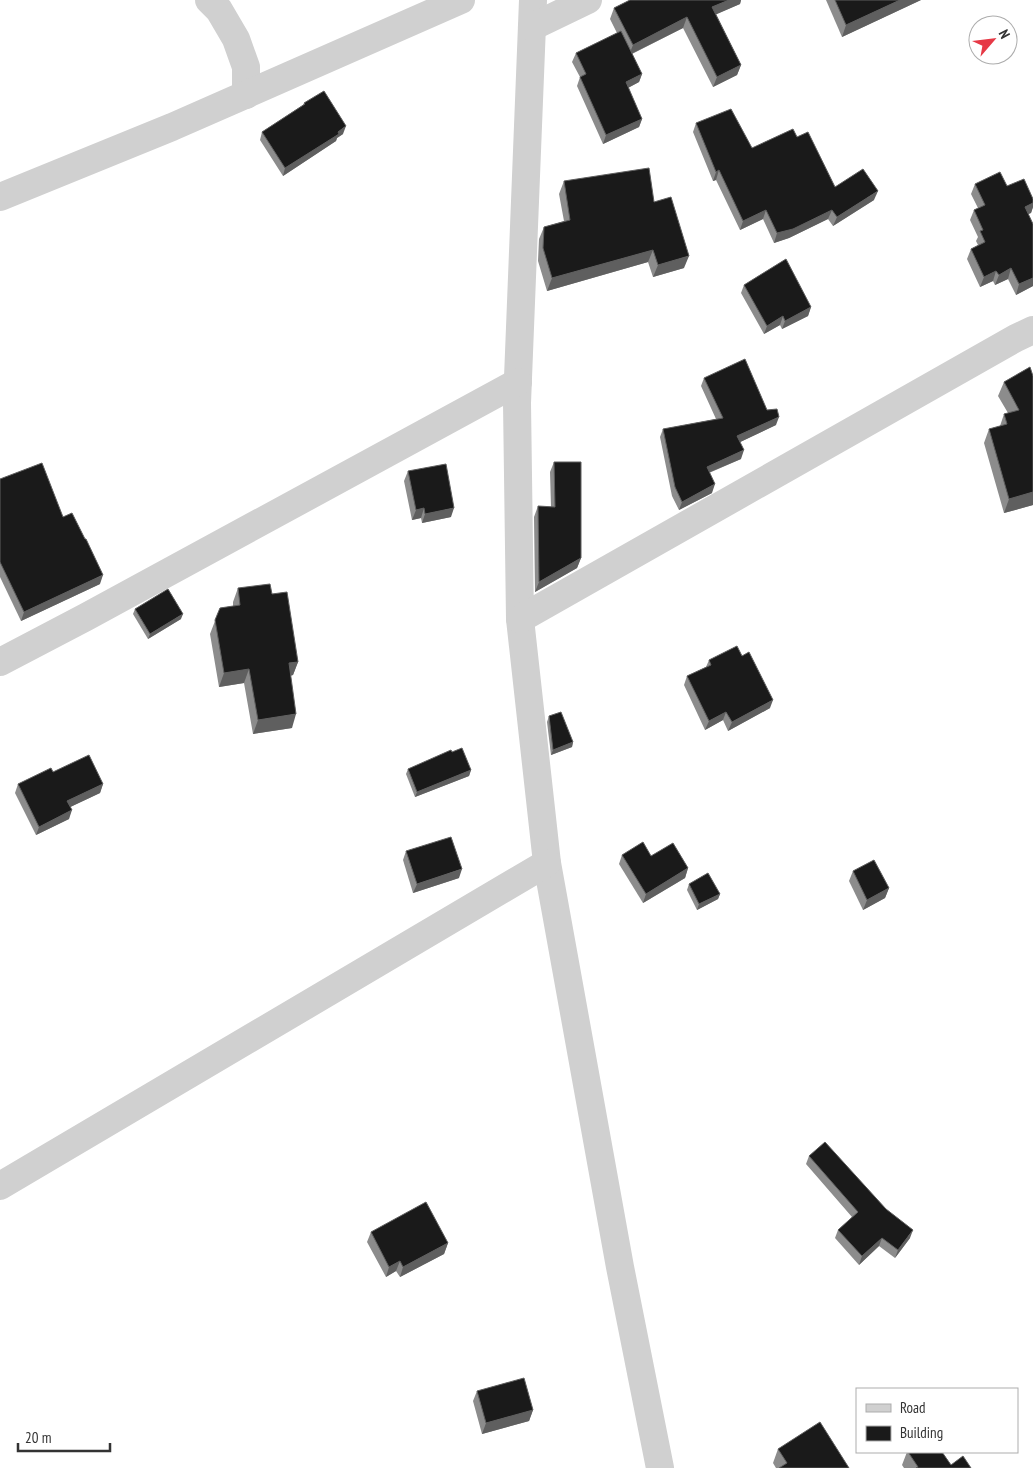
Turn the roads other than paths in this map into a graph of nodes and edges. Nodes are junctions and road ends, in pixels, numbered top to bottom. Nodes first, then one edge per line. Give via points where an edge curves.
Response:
1 (209, 0) edge
2 (461, 0) edge
3 (588, 0) edge
4 (532, 13) edge
5 (246, 95) junction
6 (0, 197) edge
7 (1033, 330) edge
8 (518, 382) junction
9 (520, 619) junction
10 (0, 662) edge
11 (547, 863) junction
12 (0, 1186) edge
13 (660, 1468) edge

1 - 5 street via 219,10 236,39 246,67
2 - 5 street
3 - 4 street
4 - 8 street
5 - 6 street
7 - 9 street
8 - 9 street
8 - 10 street
9 - 11 street
11 - 12 street
11 - 13 street

